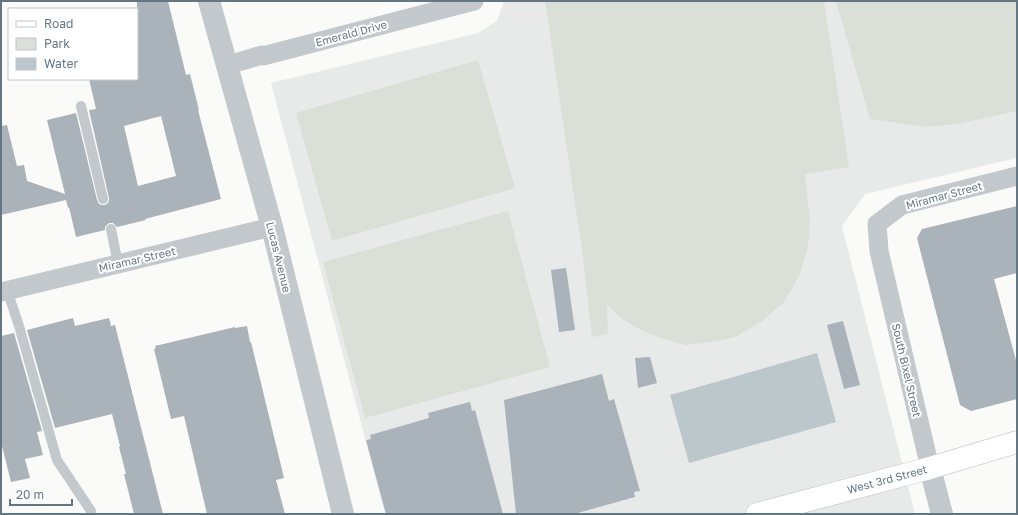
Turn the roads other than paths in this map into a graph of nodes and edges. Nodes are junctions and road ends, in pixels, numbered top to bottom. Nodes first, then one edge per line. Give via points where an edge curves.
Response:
1 (209, 1) edge
2 (474, 1) edge
3 (228, 65) junction
4 (81, 106) dead end
5 (1017, 176) edge
6 (102, 199) dead end
7 (877, 224) joint
8 (272, 227) junction
9 (110, 229) dead end
10 (118, 264) junction
11 (4, 291) edge
12 (1017, 442) edge
13 (930, 468) junction
14 (91, 511) dead end
15 (343, 514) edge
16 (757, 514) edge
17 (942, 514) edge

1 - 3 street, Lucas Avenue
2 - 3 street, Emerald Drive
3 - 8 street, Lucas Avenue
4 - 6 lane
5 - 7 street, Miramar Street via 902,205
7 - 13 street, South Bixel Street via 879,251
8 - 10 street, Miramar Street
8 - 15 street, Lucas Avenue
9 - 10 lane
10 - 11 street, Miramar Street
11 - 14 lane via 19,326 57,460
12 - 13 main road, West 3rd Street
13 - 16 main road, West 3rd Street
13 - 17 street, South Bixel Street

